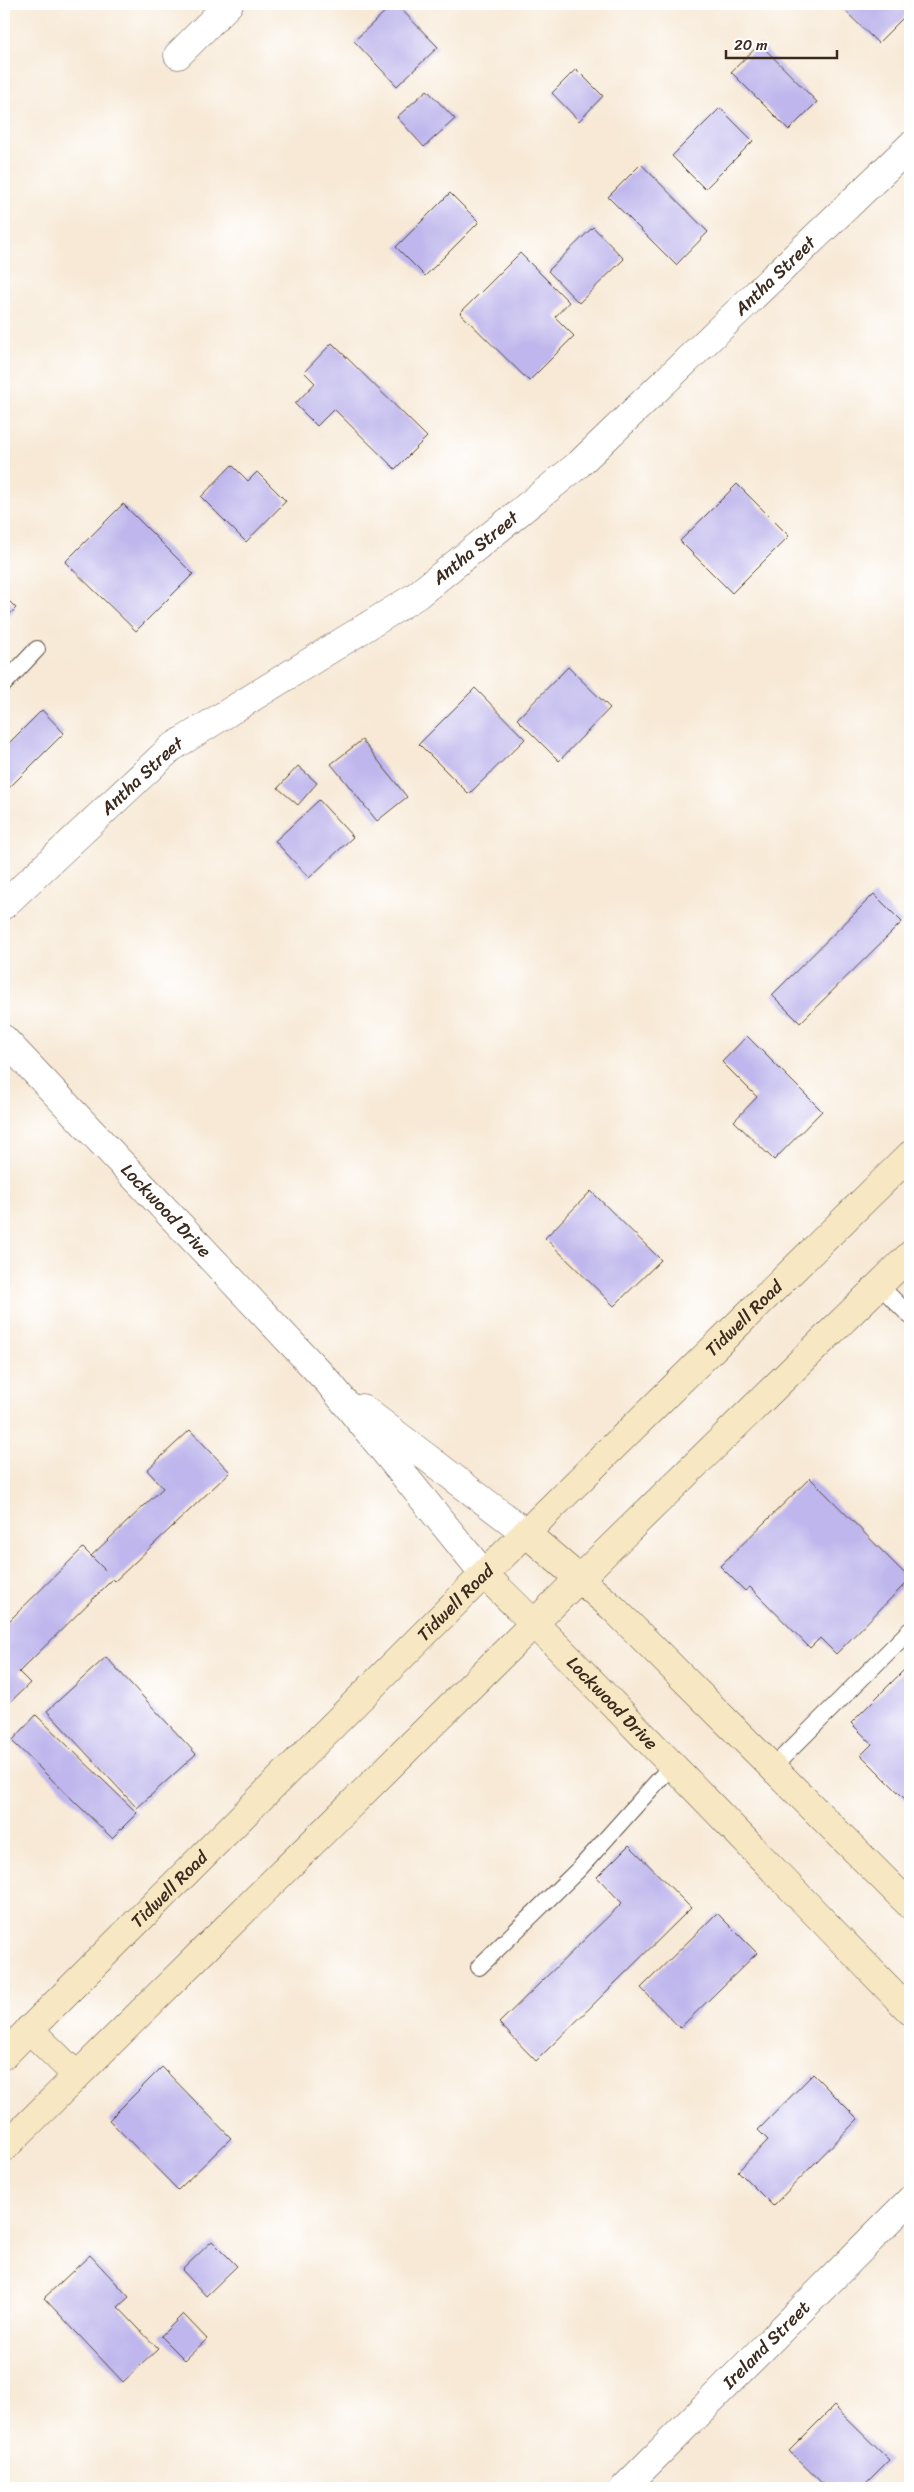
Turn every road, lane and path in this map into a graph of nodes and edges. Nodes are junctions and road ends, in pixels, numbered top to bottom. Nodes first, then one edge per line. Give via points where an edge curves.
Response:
1 (229, 4) edge
2 (178, 55) dead end
3 (910, 146) edge
4 (37, 649) dead end
5 (4, 684) edge
6 (4, 905) edge
7 (4, 1039) edge
8 (910, 1155) edge
9 (910, 1255) edge
10 (879, 1285) junction
11 (910, 1316) edge
12 (329, 1383) junction
13 (526, 1533) junction
14 (484, 1574) junction
15 (579, 1578) junction
16 (534, 1624) junction
17 (910, 1630) edge
18 (672, 1765) junction
19 (774, 1767) junction
20 (910, 1905) edge
21 (479, 1967) dead end
22 (910, 2011) edge
23 (29, 2029) junction
24 (4, 2055) edge
25 (76, 2075) junction
26 (4, 2148) edge
27 (910, 2200) edge
28 (624, 2488) edge

1 - 2 street
3 - 6 street, Antha Street via 579,464 416,596 171,748
4 - 5 lane
7 - 12 street, Lockwood Drive
8 - 13 main road, Tidwell Road
9 - 10 main road
10 - 11 lane
10 - 15 main road
12 - 13 street, Lockwood Drive
12 - 14 street, Lockwood Drive
13 - 14 main road, Tidwell Road
13 - 15 main road, Lockwood Drive
14 - 16 main road, Lockwood Drive
14 - 23 main road, Tidwell Road
15 - 16 main road
15 - 19 main road, Lockwood Drive
16 - 18 main road, Lockwood Drive
16 - 25 main road
17 - 19 lane
18 - 21 lane via 580,1868
18 - 22 main road, Lockwood Drive
19 - 20 main road, Lockwood Drive
23 - 24 main road, Tidwell Road
23 - 25 main road
25 - 26 main road
27 - 28 street, Ireland Street

